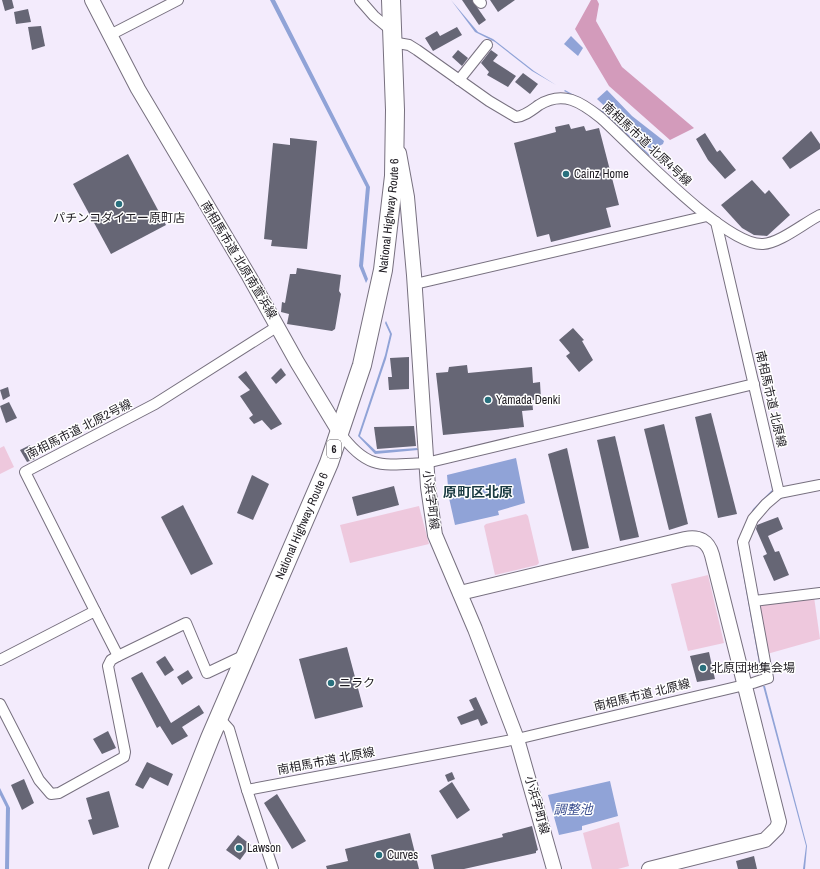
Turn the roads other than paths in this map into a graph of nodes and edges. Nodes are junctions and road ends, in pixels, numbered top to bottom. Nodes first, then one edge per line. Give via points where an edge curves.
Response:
1 (178, 0) edge
2 (360, 0) edge
3 (392, 0) edge
4 (94, 1) edge
5 (110, 35) junction
6 (392, 36) junction
7 (487, 45) dead end
8 (459, 80) junction
9 (396, 137) junction
10 (820, 215) edge
11 (712, 219) junction
12 (415, 284) junction
13 (278, 326) junction
14 (754, 384) junction
15 (340, 433) junction
16 (426, 463) junction
17 (820, 485) edge
18 (779, 493) junction
19 (460, 593) junction
20 (820, 593) edge
21 (754, 601) junction
22 (95, 612) junction
23 (247, 655) junction
24 (118, 656) junction
25 (0, 660) edge
26 (745, 684) junction
27 (0, 704) edge
28 (220, 719) junction
29 (517, 739) junction
30 (247, 790) junction
31 (158, 869) edge
32 (273, 869) edge
33 (554, 869) edge
34 (649, 869) edge

1 - 5 street
2 - 6 street
3 - 6 highway, National Highway Route 6 / 6
4 - 5 street, 南相馬市道 北原南萱浜線
5 - 13 street, 南相馬市道 北原南萱浜線 via 152,114
6 - 8 street, 南相馬市道 北原4号線 via 417,50
6 - 9 highway, National Highway Route 6 / 6
7 - 8 street
8 - 11 street, 南相馬市道 北原4号線 via 516,117 557,98 567,98 587,108
9 - 12 street, 小浜字町線 via 406,183
9 - 15 highway, National Highway Route 6 / 6 via 383,270 364,358
10 - 11 street, 南相馬市道 北原4号線 via 780,238 764,244 743,238
11 - 12 street
11 - 14 street, 南相馬市道 北原線
12 - 16 street, 小浜字町線
13 - 15 street, 南相馬市道 北原南萱浜線
13 - 22 street, 南相馬市道 北原2号線 via 155,404 25,472
14 - 16 street, 南相馬市道 北原南萱浜線
14 - 18 street, 南相馬市道 北原線
15 - 16 street, 南相馬市道 北原南萱浜線 via 348,444 369,462 384,465
15 - 23 highway, National Highway Route 6 / 6
16 - 19 street, 小浜字町線 via 435,535
17 - 18 street
18 - 21 street, 南相馬市道 北原線 via 753,519 743,542
19 - 26 street via 693,537 701,539 711,550
19 - 29 street, 小浜字町線
20 - 21 street
21 - 26 street, 南相馬市道 北原線 via 768,678
22 - 24 street
22 - 25 street
23 - 24 street via 207,673 186,623
23 - 28 highway, National Highway Route 6 / 6
24 - 27 street via 111,660 108,666 124,757 59,793 51,794 39,780
26 - 29 street, 南相馬市道 北原線
26 - 34 street via 778,822 777,828 765,840
28 - 30 street via 230,729
28 - 31 highway, National Highway Route 6 / 6
29 - 30 street, 南相馬市道 北原線
29 - 33 street, 小浜字町線
30 - 32 street

